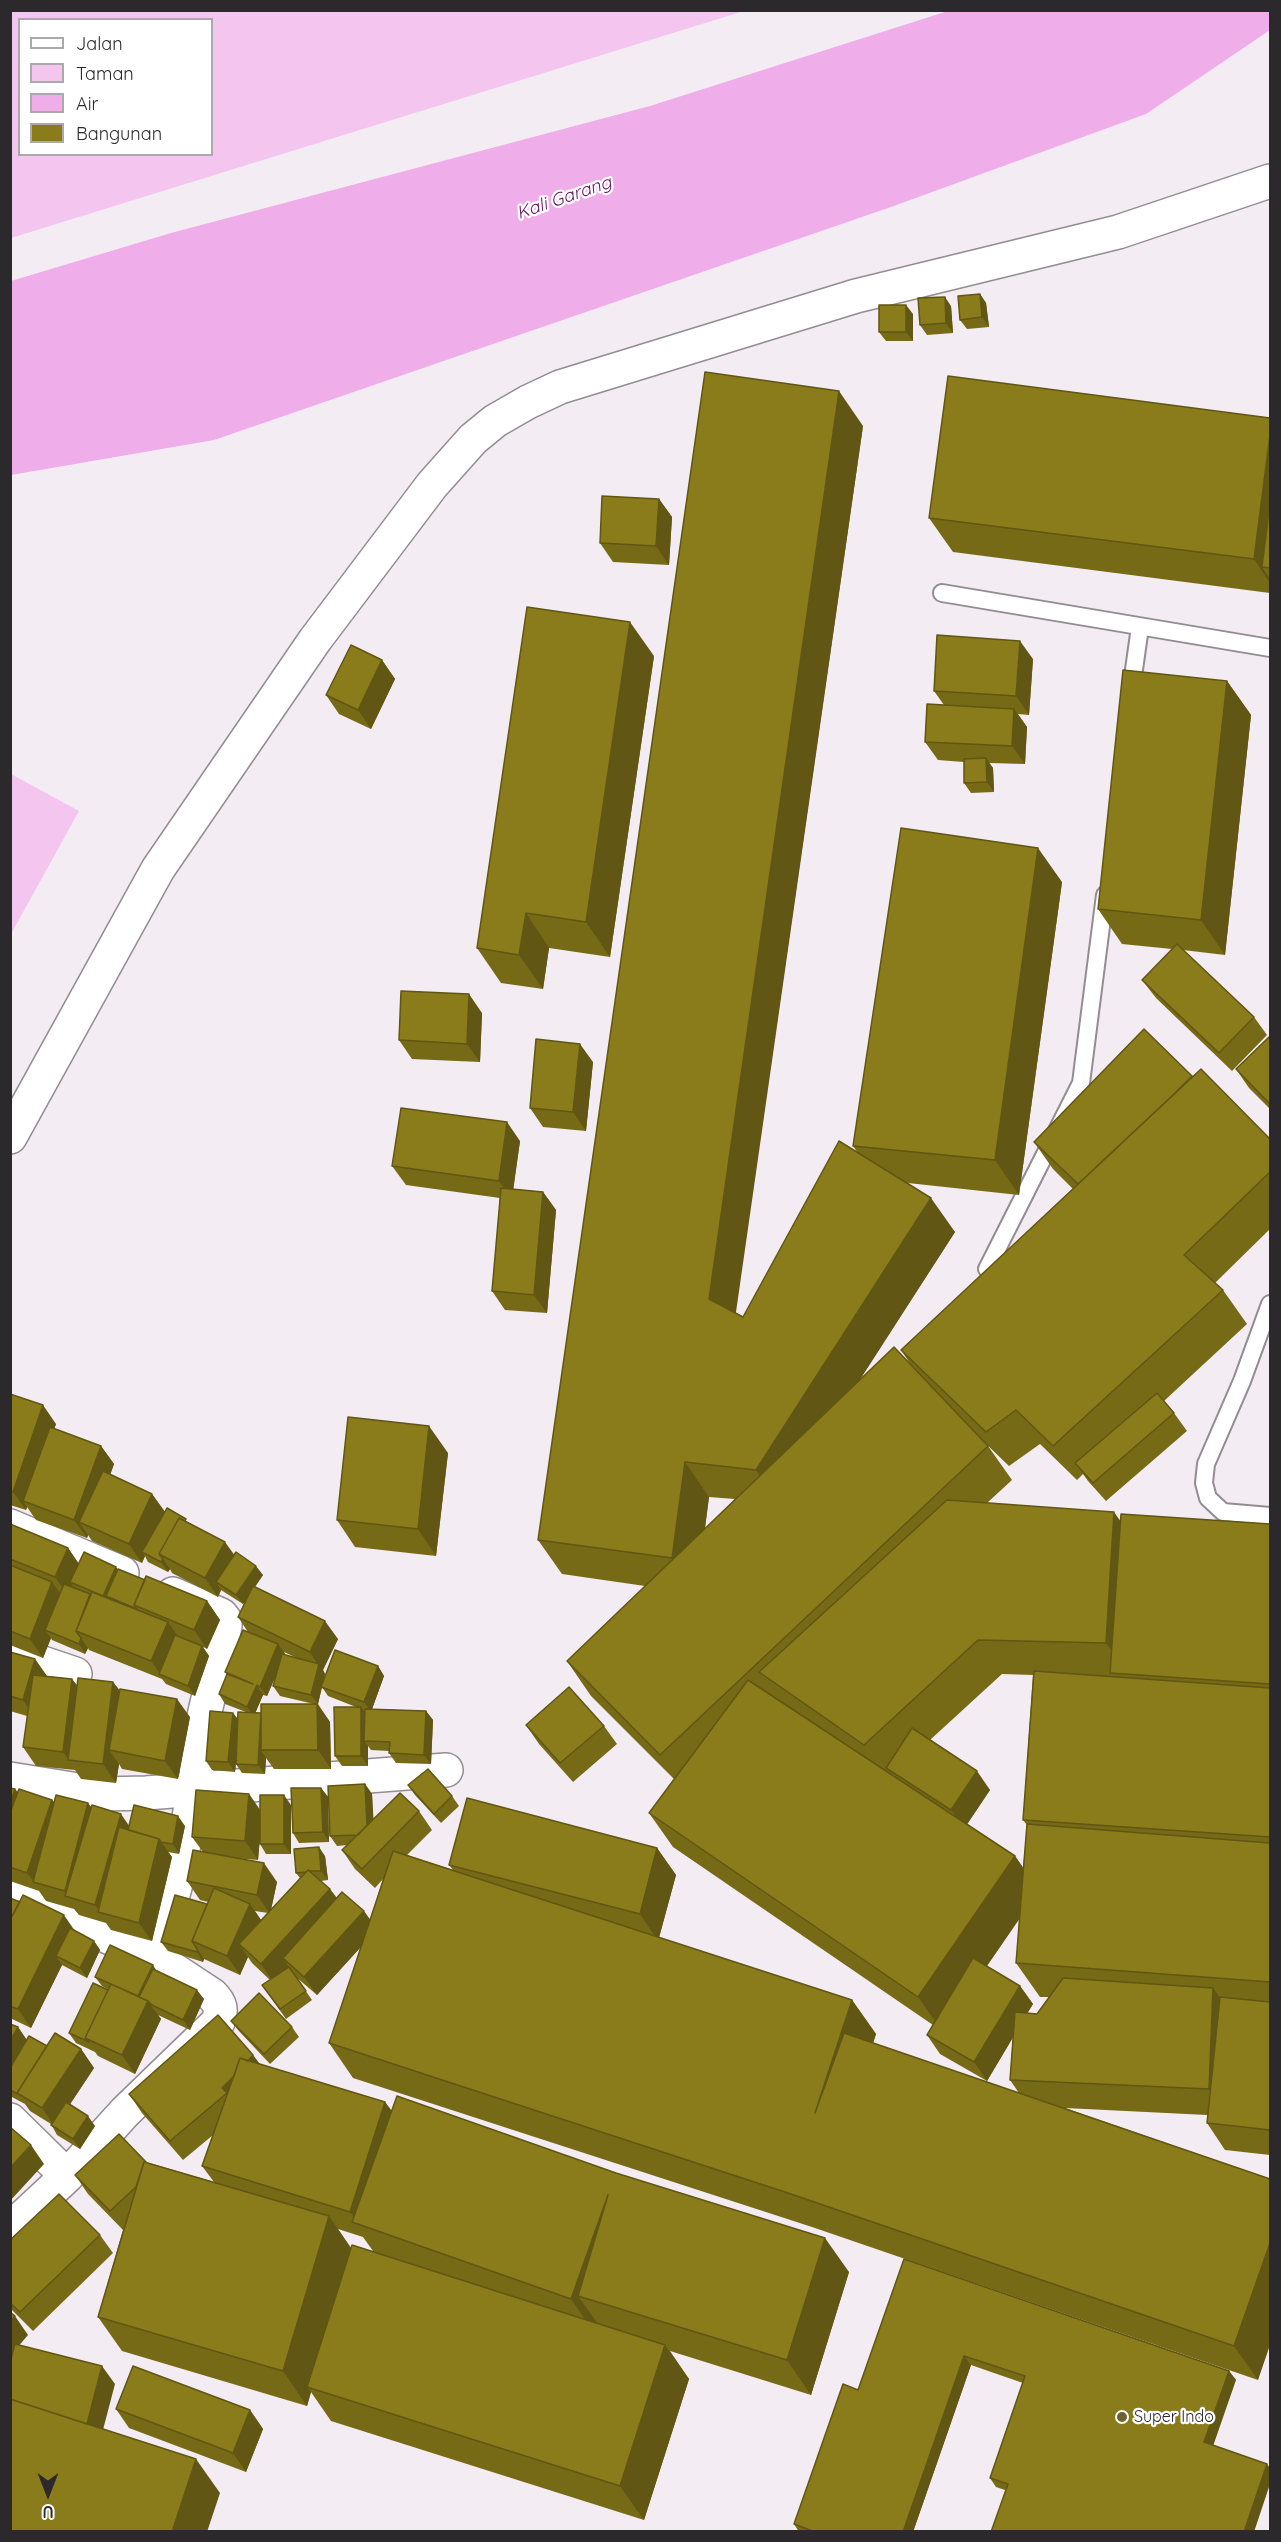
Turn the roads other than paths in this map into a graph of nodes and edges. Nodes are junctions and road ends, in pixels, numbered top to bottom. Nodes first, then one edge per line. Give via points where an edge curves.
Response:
1 (1270, 181) edge
2 (942, 593) dead end
3 (1140, 627) junction
4 (1270, 648) edge
5 (1129, 709) edge
6 (1107, 883) edge
7 (10, 1137) edge
8 (987, 1269) edge
9 (1270, 1304) edge
10 (1270, 1516) edge
11 (10, 1526) edge
12 (10, 1652) edge
13 (75, 1674) dead end
14 (446, 1770) dead end
15 (10, 1779) edge
16 (194, 1790) junction
17 (10, 1894) edge
18 (156, 1958) junction
19 (10, 2120) edge
20 (67, 2176) junction
21 (10, 2229) edge

1 - 7 street via 1118,232 856,296 571,384 495,421 473,439 432,485 315,640 158,869
2 - 3 lane
3 - 4 lane
3 - 5 lane
6 - 8 lane via 1081,1083
9 - 10 lane via 1206,1464 1204,1483 1208,1498 1223,1512
11 - 16 street via 215,1612 225,1620 204,1716
12 - 13 street
14 - 16 street
15 - 16 street via 103,1794
16 - 18 street via 178,1876
17 - 18 street
18 - 20 street via 219,2002 222,2011 218,2022 125,2112
19 - 20 street
20 - 21 street

